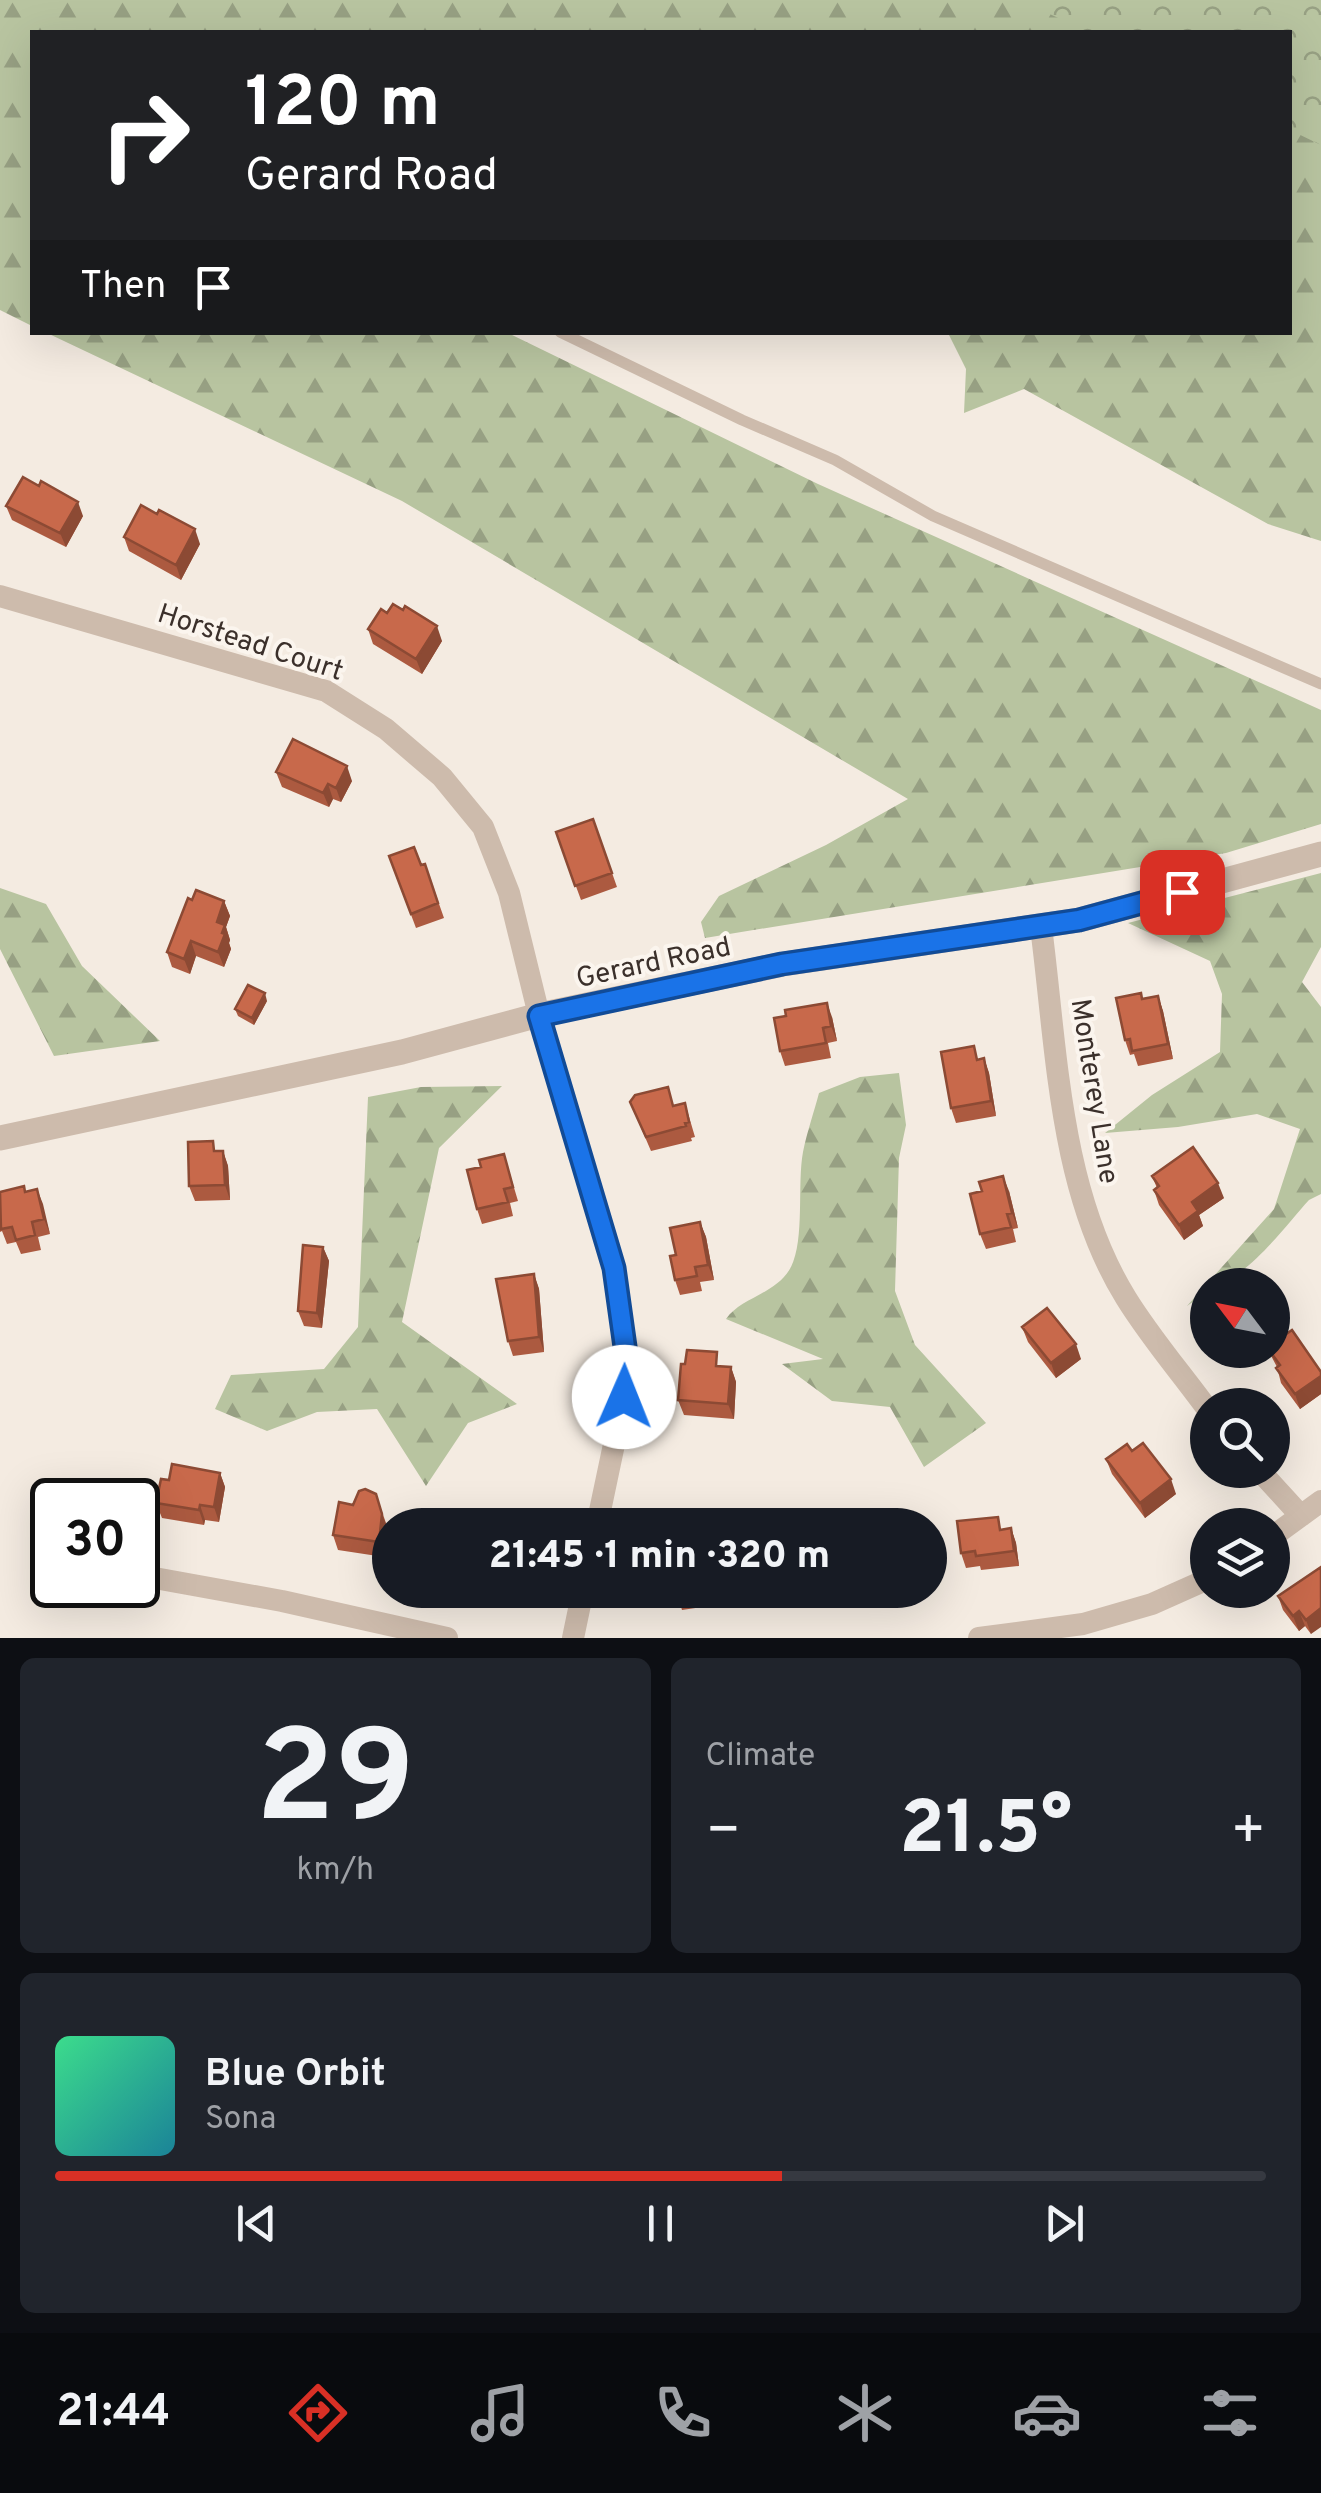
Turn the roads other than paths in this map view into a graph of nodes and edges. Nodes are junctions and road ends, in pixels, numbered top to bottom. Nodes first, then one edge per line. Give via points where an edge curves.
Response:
1 (566, 335) edge
2 (0, 596) edge
3 (1321, 684) edge
4 (1321, 854) edge
5 (1041, 927) junction
6 (539, 1016) junction
7 (0, 1138) edge
8 (1192, 1388) edge
9 (1275, 1488) edge
10 (1321, 1501) edge
11 (601, 1508) edge
12 (1301, 1516) junction
13 (1290, 1524) edge
14 (160, 1579) edge
15 (1190, 1587) edge
16 (579, 1608) edge
17 (447, 1638) edge
18 (573, 1638) edge
19 (979, 1638) edge

1 - 3 lane via 835,460 934,516
2 - 6 street, Horstead Court via 326,691 386,729 442,776 483,827 509,893
4 - 5 street, Gerard Road
5 - 6 street, Gerard Road via 782,964
5 - 8 street, Monterey Lane via 1074,1173 1091,1226 1125,1297
6 - 7 street, Gerard Road
6 - 11 street, Horstead Court via 614,1268 626,1354 624,1397
9 - 12 street
10 - 12 street
12 - 13 street
14 - 17 street
15 - 19 street via 1083,1624
16 - 18 street

